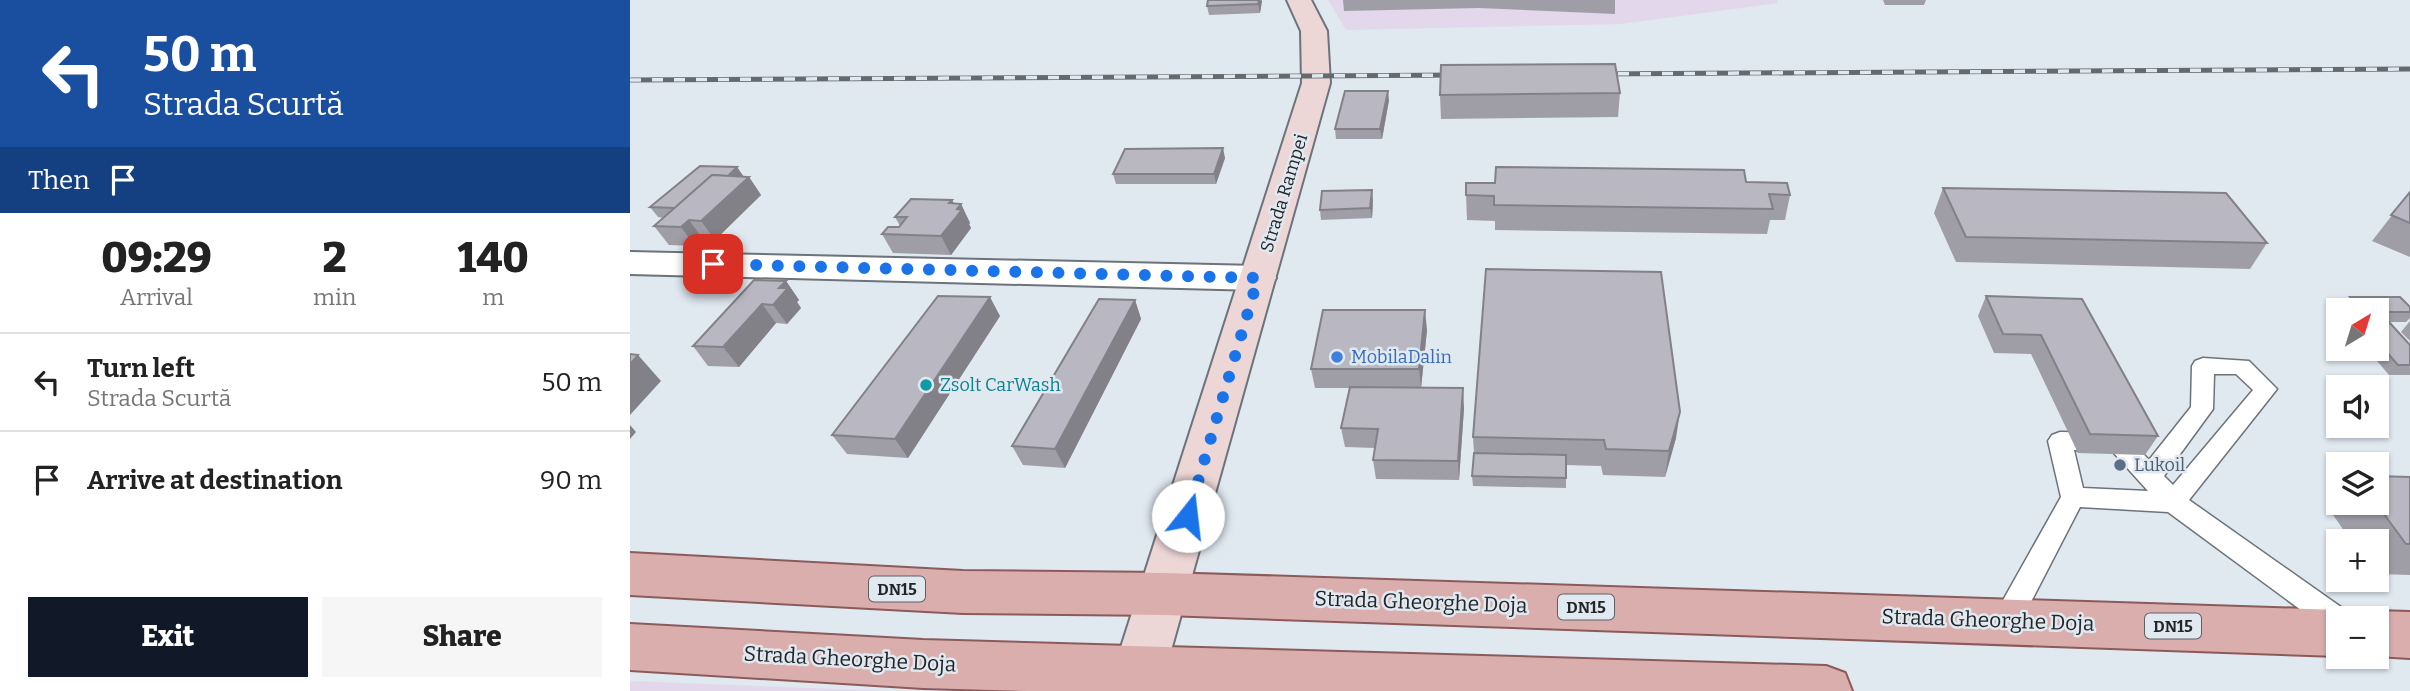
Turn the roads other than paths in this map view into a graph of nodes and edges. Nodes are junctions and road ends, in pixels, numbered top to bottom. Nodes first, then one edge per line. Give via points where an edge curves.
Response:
1 (1300, 0) edge
2 (630, 263) edge
3 (1258, 278) junction
4 (2149, 477) junction
5 (2073, 497) junction
6 (2172, 502) junction
7 (630, 574) edge
8 (1165, 594) junction
9 (2326, 612) edge
10 (2007, 620) junction
11 (2326, 633) edge
12 (2389, 634) edge
13 (2410, 635) edge
14 (630, 648) edge
15 (1139, 672) junction
16 (1826, 691) edge

1 - 3 main road, Strada Rampei via 1314,31 1317,83
2 - 3 street
3 - 8 main road, Strada Rampei
4 - 5 lane via 2118,442 2060,441
4 - 6 lane
4 - 6 lane via 2202,409 2203,366 2241,366 2266,389
5 - 6 lane
5 - 10 lane
6 - 9 lane
7 - 8 main road, Strada Gheorghe Doja / DN15 via 963,592
8 - 10 main road, Strada Gheorghe Doja / DN15
8 - 15 main road, Strada Rampei
10 - 11 main road, Strada Gheorghe Doja / DN15
12 - 13 main road
14 - 15 main road, Strada Gheorghe Doja
15 - 16 main road, Strada Gheorghe Doja

